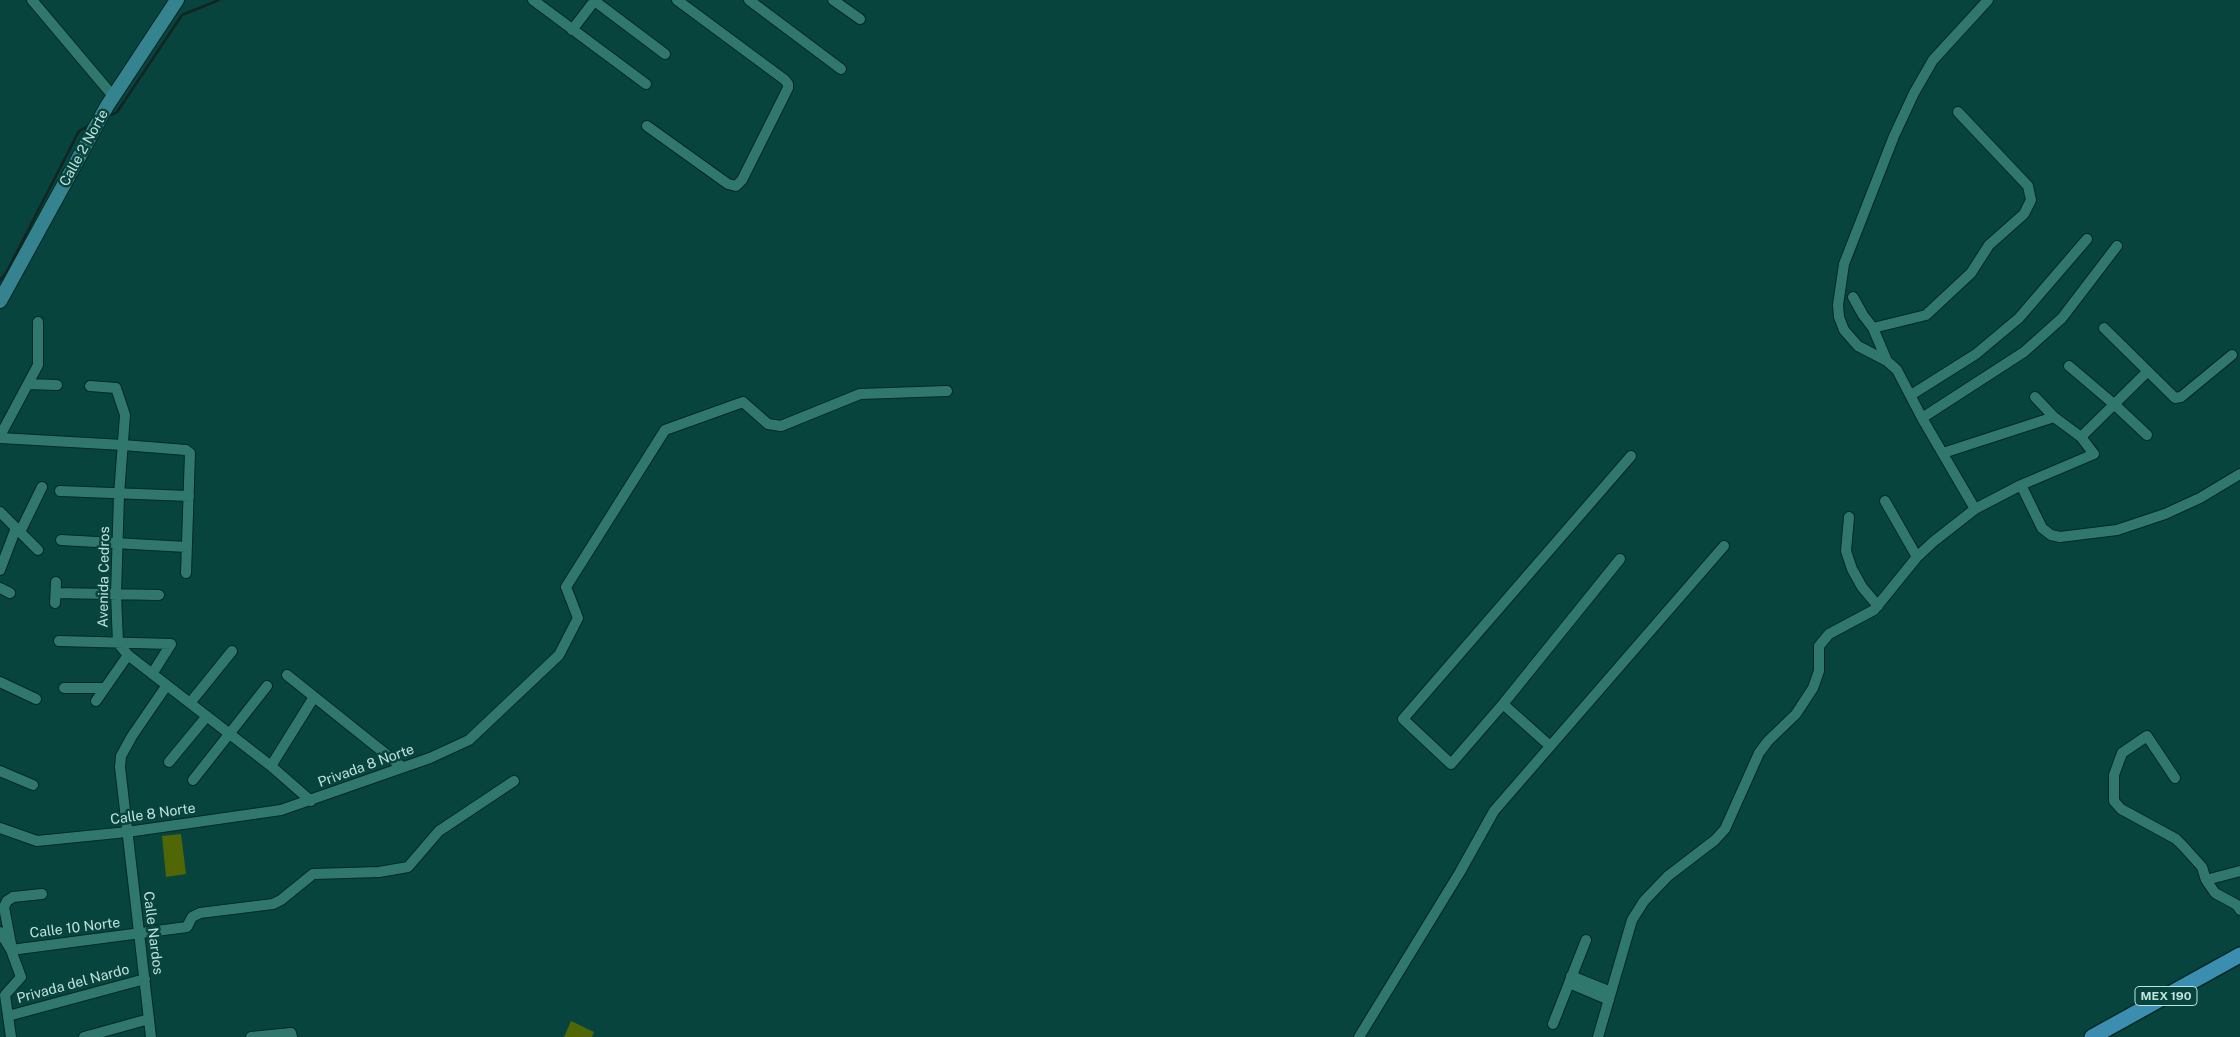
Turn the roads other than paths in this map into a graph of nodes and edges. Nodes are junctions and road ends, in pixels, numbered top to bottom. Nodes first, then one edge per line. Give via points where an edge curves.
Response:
1 (32, 0) edge
2 (177, 0) edge
3 (533, 0) edge
4 (677, 0) edge
5 (749, 0) edge
6 (833, 0) edge
7 (1988, 0) edge
8 (860, 18) dead end
9 (572, 30) junction
10 (665, 54) dead end
11 (841, 69) dead end
12 (646, 84) dead end
13 (113, 96) junction
14 (1958, 112) dead end
15 (647, 126) dead end
16 (2087, 239) dead end
17 (2116, 246) dead end
18 (1853, 296) dead end
19 (0, 301) edge
20 (38, 322) dead end
21 (1873, 328) junction
22 (2104, 328) dead end
23 (2232, 355) dead end
24 (1887, 361) junction
25 (2068, 366) dead end
26 (2147, 372) junction
27 (28, 384) junction
28 (57, 385) dead end
29 (90, 386) dead end
30 (947, 391) dead end
31 (1911, 395) junction
32 (2035, 397) dead end
33 (2116, 405) junction
34 (2054, 417) junction
35 (1922, 418) junction
36 (2147, 435) dead end
37 (0, 437) edge
38 (2081, 437) junction
39 (123, 445) junction
40 (1943, 453) junction
41 (1631, 456) dead end
42 (2240, 474) edge
43 (2021, 485) junction
44 (42, 488) dead end
45 (60, 491) dead end
46 (119, 495) junction
47 (189, 496) junction
48 (1885, 502) dead end
49 (1975, 509) junction
50 (0, 512) edge
51 (1848, 517) dead end
52 (18, 530) junction
53 (61, 540) dead end
54 (118, 544) junction
55 (1724, 546) dead end
56 (186, 547) junction
57 (38, 550) dead end
58 (1917, 557) junction
59 (1620, 559) dead end
60 (0, 570) edge
61 (186, 573) dead end
62 (56, 582) dead end
63 (0, 588) edge
64 (10, 593) dead end
65 (116, 594) junction
66 (159, 595) dead end
67 (1878, 606) junction
68 (59, 642) dead end
69 (118, 643) junction
70 (232, 651) dead end
71 (128, 655) junction
72 (152, 674) junction
73 (287, 675) dead end
74 (0, 682) edge
75 (167, 686) junction
76 (267, 686) dead end
77 (64, 688) dead end
78 (104, 688) junction
79 (314, 697) junction
80 (36, 698) dead end
81 (96, 701) dead end
82 (190, 703) junction
83 (1503, 704) junction
84 (206, 716) junction
85 (230, 734) junction
86 (1550, 746) junction
87 (169, 762) dead end
88 (271, 766) junction
89 (402, 767) junction
90 (0, 771) edge
91 (2175, 778) dead end
92 (193, 780) dead end
93 (514, 781) dead end
94 (33, 785) dead end
95 (311, 801) junction
96 (0, 828) edge
97 (127, 832) junction
98 (2240, 871) edge
99 (2206, 880) junction
100 (42, 894) dead end
101 (2240, 910) edge
102 (0, 932) edge
103 (139, 934) junction
104 (1586, 940) dead end
105 (13, 949) junction
106 (2240, 955) edge
107 (2240, 966) edge
108 (145, 979) junction
109 (1570, 980) junction
110 (1610, 996) junction
111 (5, 1006) edge
112 (149, 1019) junction
113 (1553, 1024) dead end
114 (292, 1035) edge
115 (11, 1037) edge
116 (84, 1037) edge
117 (152, 1037) edge
118 (251, 1037) edge
119 (1359, 1037) edge
120 (1598, 1037) edge
121 (2092, 1037) edge
122 (2113, 1037) edge

1 - 13 street
2 - 13 street, Calle 2 Norte
3 - 9 street
4 - 15 street via 785,80 788,88 736,186 728,184
5 - 11 street
6 - 8 street
7 - 24 street via 1933,60 1914,93 1844,264 1838,305 1844,330 1858,346
9 - 10 street via 596,2
9 - 12 street
13 - 19 street, Calle 2 Norte
14 - 21 street via 2028,186 2031,200 2024,214 1989,245 1971,272 1926,315
16 - 31 street via 2019,318 1976,354
17 - 35 street via 2062,318 2024,352
18 - 21 street
20 - 27 street via 38,365
21 - 24 street
22 - 26 street
23 - 26 street via 2181,397 2175,398
24 - 31 street via 1897,370
25 - 33 street
26 - 33 street
27 - 28 street
27 - 37 street
29 - 39 street, Avenida Cedros via 116,388 125,415
30 - 89 street, Privada 8 Norte via 860,394 781,426 768,424 743,402 665,430 566,587 578,618 559,655 469,740
31 - 35 street
32 - 34 street
33 - 36 street
33 - 38 street
34 - 38 street
34 - 40 street
35 - 40 street
37 - 39 street
38 - 43 street via 2093,451 2093,456
39 - 46 street, Avenida Cedros
39 - 47 street via 186,450 190,453
40 - 49 street
41 - 83 street via 1403,719 1451,764
42 - 43 street via 2165,514 2117,530 2060,536 2051,535 2042,528
43 - 49 street
44 - 52 street
45 - 46 street
46 - 47 street
46 - 54 street, Avenida Cedros
47 - 56 street
48 - 58 street
49 - 58 street
50 - 52 street
51 - 67 street via 1846,551 1852,569
52 - 57 street
52 - 60 street
53 - 54 street
54 - 56 street
54 - 65 street, Avenida Cedros
55 - 86 street
56 - 61 street
58 - 67 street
59 - 83 street
62 - 65 street via 55,598
63 - 64 street
65 - 66 street
65 - 69 street, Avenida Cedros
67 - 110 street via 1829,634 1819,646 1819,671 1813,688 1796,714 1759,753 1725,829 1644,900 1632,920
68 - 69 street
69 - 71 street, Avenida Cedros
69 - 72 street via 171,644
70 - 82 street
71 - 72 street, Avenida Cedros
71 - 78 street
72 - 75 street, Avenida Cedros
73 - 79 street
74 - 80 street
75 - 82 street, Avenida Cedros
75 - 97 street, Calle Nardos via 121,756
76 - 85 street
77 - 78 street
78 - 81 street
79 - 88 street
79 - 89 street
82 - 84 street, Avenida Cedros
83 - 86 street
84 - 85 street, Avenida Cedros
84 - 87 street
85 - 88 street, Avenida Cedros
85 - 92 street
86 - 119 street via 1494,811
88 - 95 street, Avenida Cedros
89 - 95 street, Privada 8 Norte
90 - 94 street
91 - 99 street via 2147,736 2122,753 2114,775 2114,801 2121,809 2176,839 2202,867
93 - 103 street, Calle 10 Norte via 440,830 408,867 379,872 313,874 273,904 200,912 192,917 187,927
95 - 97 street, Calle 8 Norte via 281,810
96 - 97 street, Calle 8 Norte via 37,842
97 - 103 street, Calle Nardos
98 - 99 street
99 - 101 street via 2215,893
100 - 105 street, Calle 10 Norte via 13,897 7,901 4,907
102 - 105 street
103 - 105 street, Calle 10 Norte
103 - 108 street, Calle Nardos
104 - 109 street
105 - 111 street via 21,977
106 - 121 main road, MEX 190
107 - 122 main road, MEX 190
108 - 111 street, Privada del Nardo
108 - 112 street, Calle Nardos
109 - 110 street
109 - 113 street
110 - 120 street
111 - 115 street
112 - 116 street
112 - 117 street, Calle Nardos
114 - 118 street

